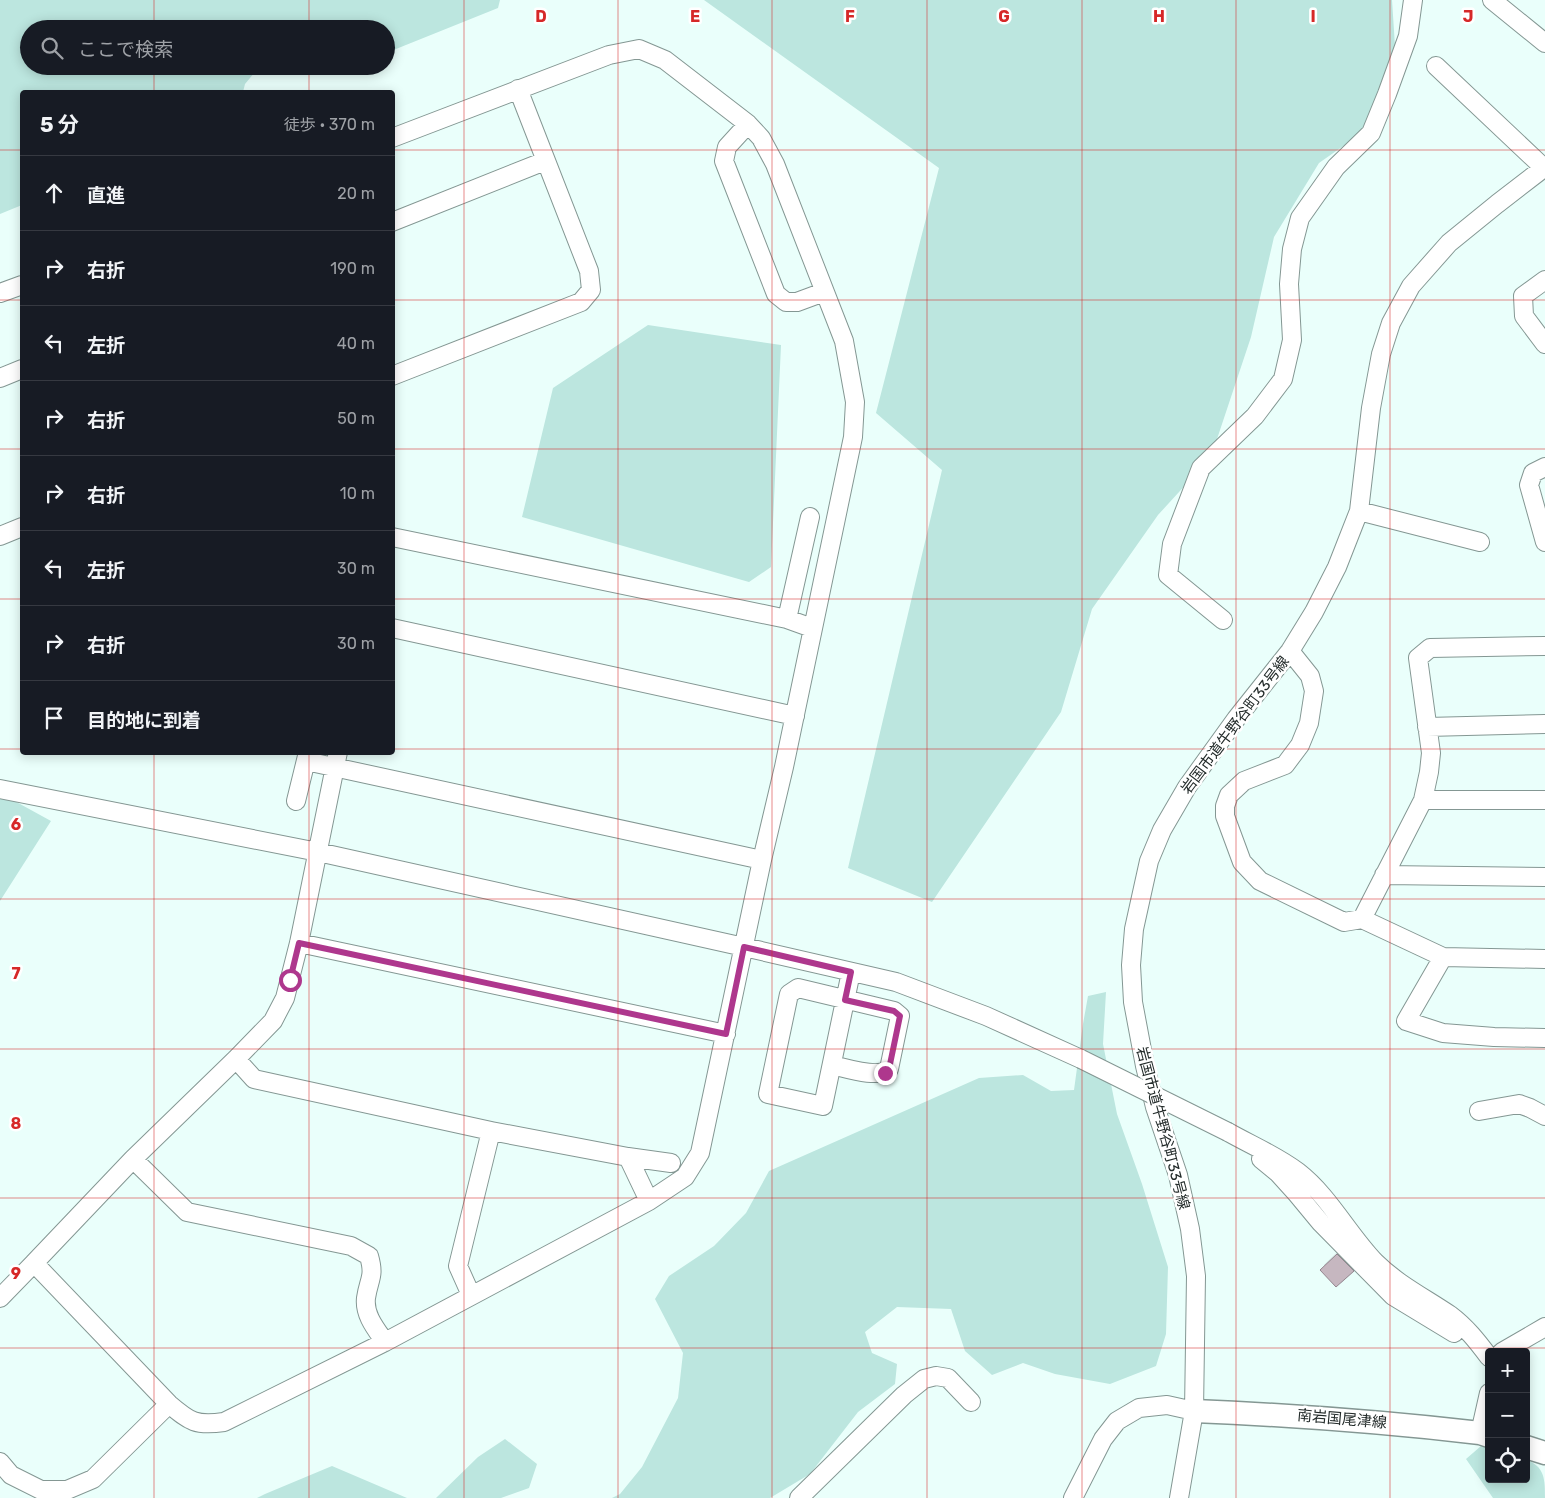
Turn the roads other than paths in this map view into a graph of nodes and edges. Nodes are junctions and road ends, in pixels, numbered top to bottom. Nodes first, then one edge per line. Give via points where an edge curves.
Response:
1 (1413, 0) edge
2 (1492, 0) edge
3 (1545, 44) edge
4 (1436, 66) dead end
5 (518, 89) junction
6 (748, 124) junction
7 (395, 137) edge
8 (545, 161) junction
9 (1544, 167) edge
10 (395, 221) edge
11 (1545, 280) edge
12 (20, 286) edge
13 (824, 292) junction
14 (0, 294) edge
15 (1545, 344) edge
16 (20, 370) edge
17 (395, 375) edge
18 (0, 378) edge
19 (1545, 467) edge
20 (1358, 511) junction
21 (810, 517) dead end
22 (20, 528) edge
23 (0, 536) edge
24 (395, 539) edge
25 (1480, 542) dead end
26 (1545, 542) edge
27 (787, 619) junction
28 (1224, 620) dead end
29 (812, 628) junction
30 (395, 629) edge
31 (1545, 646) edge
32 (1290, 651) junction
33 (794, 716) junction
34 (1545, 724) edge
35 (1427, 727) junction
36 (307, 757) edge
37 (336, 760) edge
38 (0, 789) edge
39 (1422, 800) junction
40 (1545, 800) edge
41 (296, 801) dead end
42 (318, 852) junction
43 (762, 860) junction
44 (1384, 875) junction
45 (1545, 877) edge
46 (1362, 919) junction
47 (299, 943) junction
48 (744, 947) junction
49 (1443, 957) junction
50 (1545, 960) edge
51 (851, 972) junction
52 (845, 1000) junction
53 (726, 1034) junction
54 (1545, 1038) edge
55 (236, 1059) junction
56 (832, 1064) junction
57 (1479, 1111) dead end
58 (1545, 1116) edge
59 (491, 1131) junction
60 (628, 1157) junction
61 (133, 1159) junction
62 (671, 1163) dead end
63 (649, 1201) junction
64 (34, 1263) junction
65 (471, 1295) junction
66 (0, 1298) edge
67 (1545, 1327) edge
68 (384, 1342) junction
69 (1509, 1348) edge
70 (1485, 1352) edge
71 (971, 1402) dead end
72 (169, 1404) junction
73 (1194, 1411) junction
74 (1484, 1434) edge
75 (1530, 1448) edge
76 (1545, 1453) edge
77 (0, 1462) edge
78 (799, 1498) edge
79 (1073, 1498) edge
80 (1179, 1498) edge

1 - 28 street via 1408,36 1371,133 1336,167 1300,218 1292,250 1289,284 1292,340 1283,379 1255,416 1201,468 1172,544 1168,575
2 - 3 street
4 - 9 street
5 - 6 street via 609,55 639,49 665,60
5 - 7 street
5 - 8 street
6 - 13 street via 761,138 775,164
6 - 13 street via 727,147 724,161 776,294 786,302 797,302
8 - 10 street
8 - 17 street via 589,271 591,290 581,302
9 - 20 street, 岩国市道牛野谷町33号線 via 1449,243 1411,286 1381,354
11 - 15 street via 1523,296 1524,316
12 - 14 street
13 - 29 street via 844,342 855,402 853,437
16 - 18 street
19 - 26 street via 1533,473 1529,484
20 - 25 street
20 - 32 street, 岩国市道牛野谷町33号線 via 1337,567
21 - 27 street
22 - 23 street
24 - 27 street
27 - 29 street
29 - 33 street
30 - 33 street
31 - 35 street via 1430,648 1418,658
32 - 46 street via 1312,683 1310,723 1300,745 1285,765 1236,787 1229,795 1225,816 1242,862 1260,881 1344,922
32 - 73 street, 岩国市道牛野谷町33号線 via 1186,787 1149,861 1134,929 1131,965 1138,1033 1155,1107 1178,1175 1196,1276
33 - 43 street
34 - 35 street
35 - 39 street via 1430,772
36 - 37 street
36 - 41 street
37 - 42 street
37 - 43 street
38 - 42 street
39 - 40 street
39 - 44 street
42 - 47 street
42 - 48 street
43 - 48 street
44 - 45 street
44 - 46 street
46 - 49 street
47 - 53 street
47 - 55 street via 285,998 272,1021
48 - 51 street
48 - 53 street
49 - 50 street
49 - 54 street via 1406,1021 1443,1033
51 - 52 street
51 - 70 street, bridge via 896,982 986,1016 1081,1059 1270,1154 1298,1172 1323,1197 1375,1262 1402,1285 1451,1316
52 - 56 street
52 - 56 street via 894,1011 900,1016 889,1069 885,1073
52 - 56 street via 798,988 789,994 768,1094 823,1106
53 - 63 street via 700,1153 685,1177
55 - 59 street via 254,1079
55 - 61 street
57 - 58 street via 1519,1104
59 - 60 street
59 - 65 street via 458,1266
60 - 62 street
60 - 63 street
61 - 64 street
61 - 68 street via 187,1212 351,1246 368,1256 373,1270 366,1300 369,1317
63 - 65 street
64 - 66 street
64 - 72 street
65 - 68 street
67 - 69 street
68 - 72 street via 224,1422 206,1424 187,1419
71 - 78 street via 948,1378 924,1379
72 - 77 street via 93,1479 67,1490 41,1490 11,1475
73 - 74 main road, 南岩国尾津線 via 1303,1416
73 - 79 street via 1167,1405 1139,1408 1117,1421 1103,1439
73 - 80 street, 岩国市道牛野谷町33号線
75 - 76 main road

